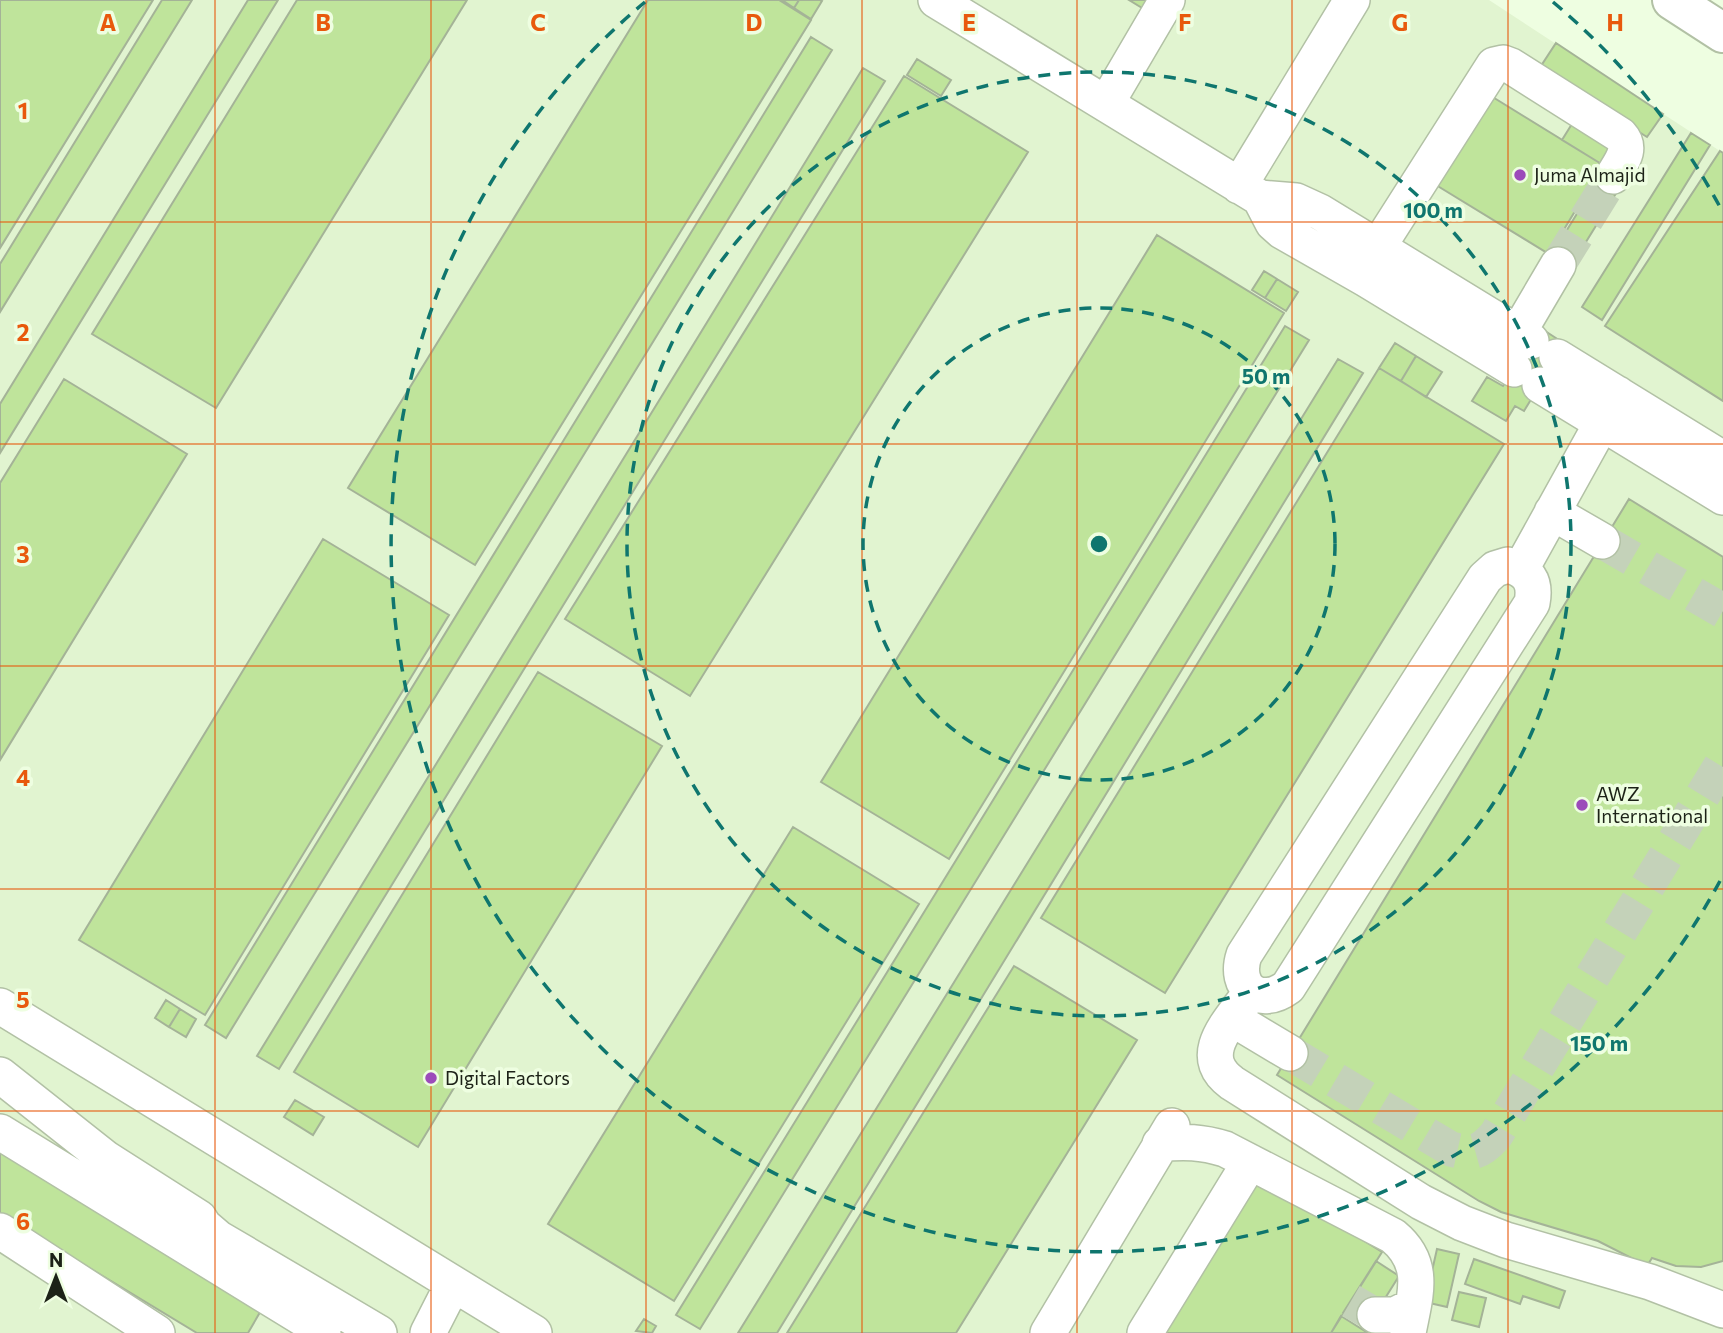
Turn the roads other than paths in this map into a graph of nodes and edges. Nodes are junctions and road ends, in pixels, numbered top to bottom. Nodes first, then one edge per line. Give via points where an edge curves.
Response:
1 (936, 0) edge
2 (1167, 0) edge
3 (1352, 0) edge
4 (1672, 0) edge
5 (1723, 33) edge
6 (1106, 104) junction
7 (1613, 176) tunnel mouth
8 (1249, 192) junction
9 (1378, 247) junction
10 (1558, 265) tunnel mouth
11 (1532, 357) junction
12 (1610, 409) junction
13 (1723, 458) edge
14 (1723, 497) edge
15 (1552, 512) junction
16 (1602, 541) tunnel mouth
17 (1521, 569) junction
18 (1242, 1005) junction
19 (0, 1006) edge
20 (1290, 1053) tunnel mouth
21 (0, 1075) edge
22 (0, 1132) edge
23 (1250, 1162) junction
24 (199, 1218) junction
25 (0, 1231) edge
26 (453, 1284) junction
27 (1723, 1310) edge
28 (1375, 1315) tunnel mouth
29 (1410, 1320) edge
30 (157, 1333) edge
31 (323, 1333) edge
32 (379, 1333) edge
33 (406, 1333) edge
34 (428, 1333) edge
35 (534, 1333) edge
36 (1048, 1333) edge
37 (1145, 1333) edge

1 - 6 street
2 - 6 street
3 - 8 street
4 - 5 main road
6 - 8 street
7 - 9 street via 1627,150 1626,141 1503,62 1494,65
8 - 9 street via 1308,206
8 - 11 street via 1282,231 1366,279
9 - 11 street
10 - 11 street
11 - 12 street
12 - 13 street
12 - 14 street
12 - 15 street
15 - 16 street
15 - 17 street
17 - 18 street via 1508,565 1485,578 1440,648 1244,955
17 - 18 street via 1535,590 1532,603 1303,964 1277,995
18 - 20 street
18 - 27 street via 1214,1052 1222,1076 1421,1202 1462,1223
19 - 26 street
21 - 24 street via 105,1157
22 - 31 street
23 - 29 street via 1393,1236 1404,1246 1416,1273
23 - 36 street via 1207,1143 1184,1141 1168,1133
23 - 37 street
24 - 32 street via 218,1238
24 - 33 street via 226,1224
25 - 30 street
26 - 34 street
26 - 35 street
28 - 29 street

